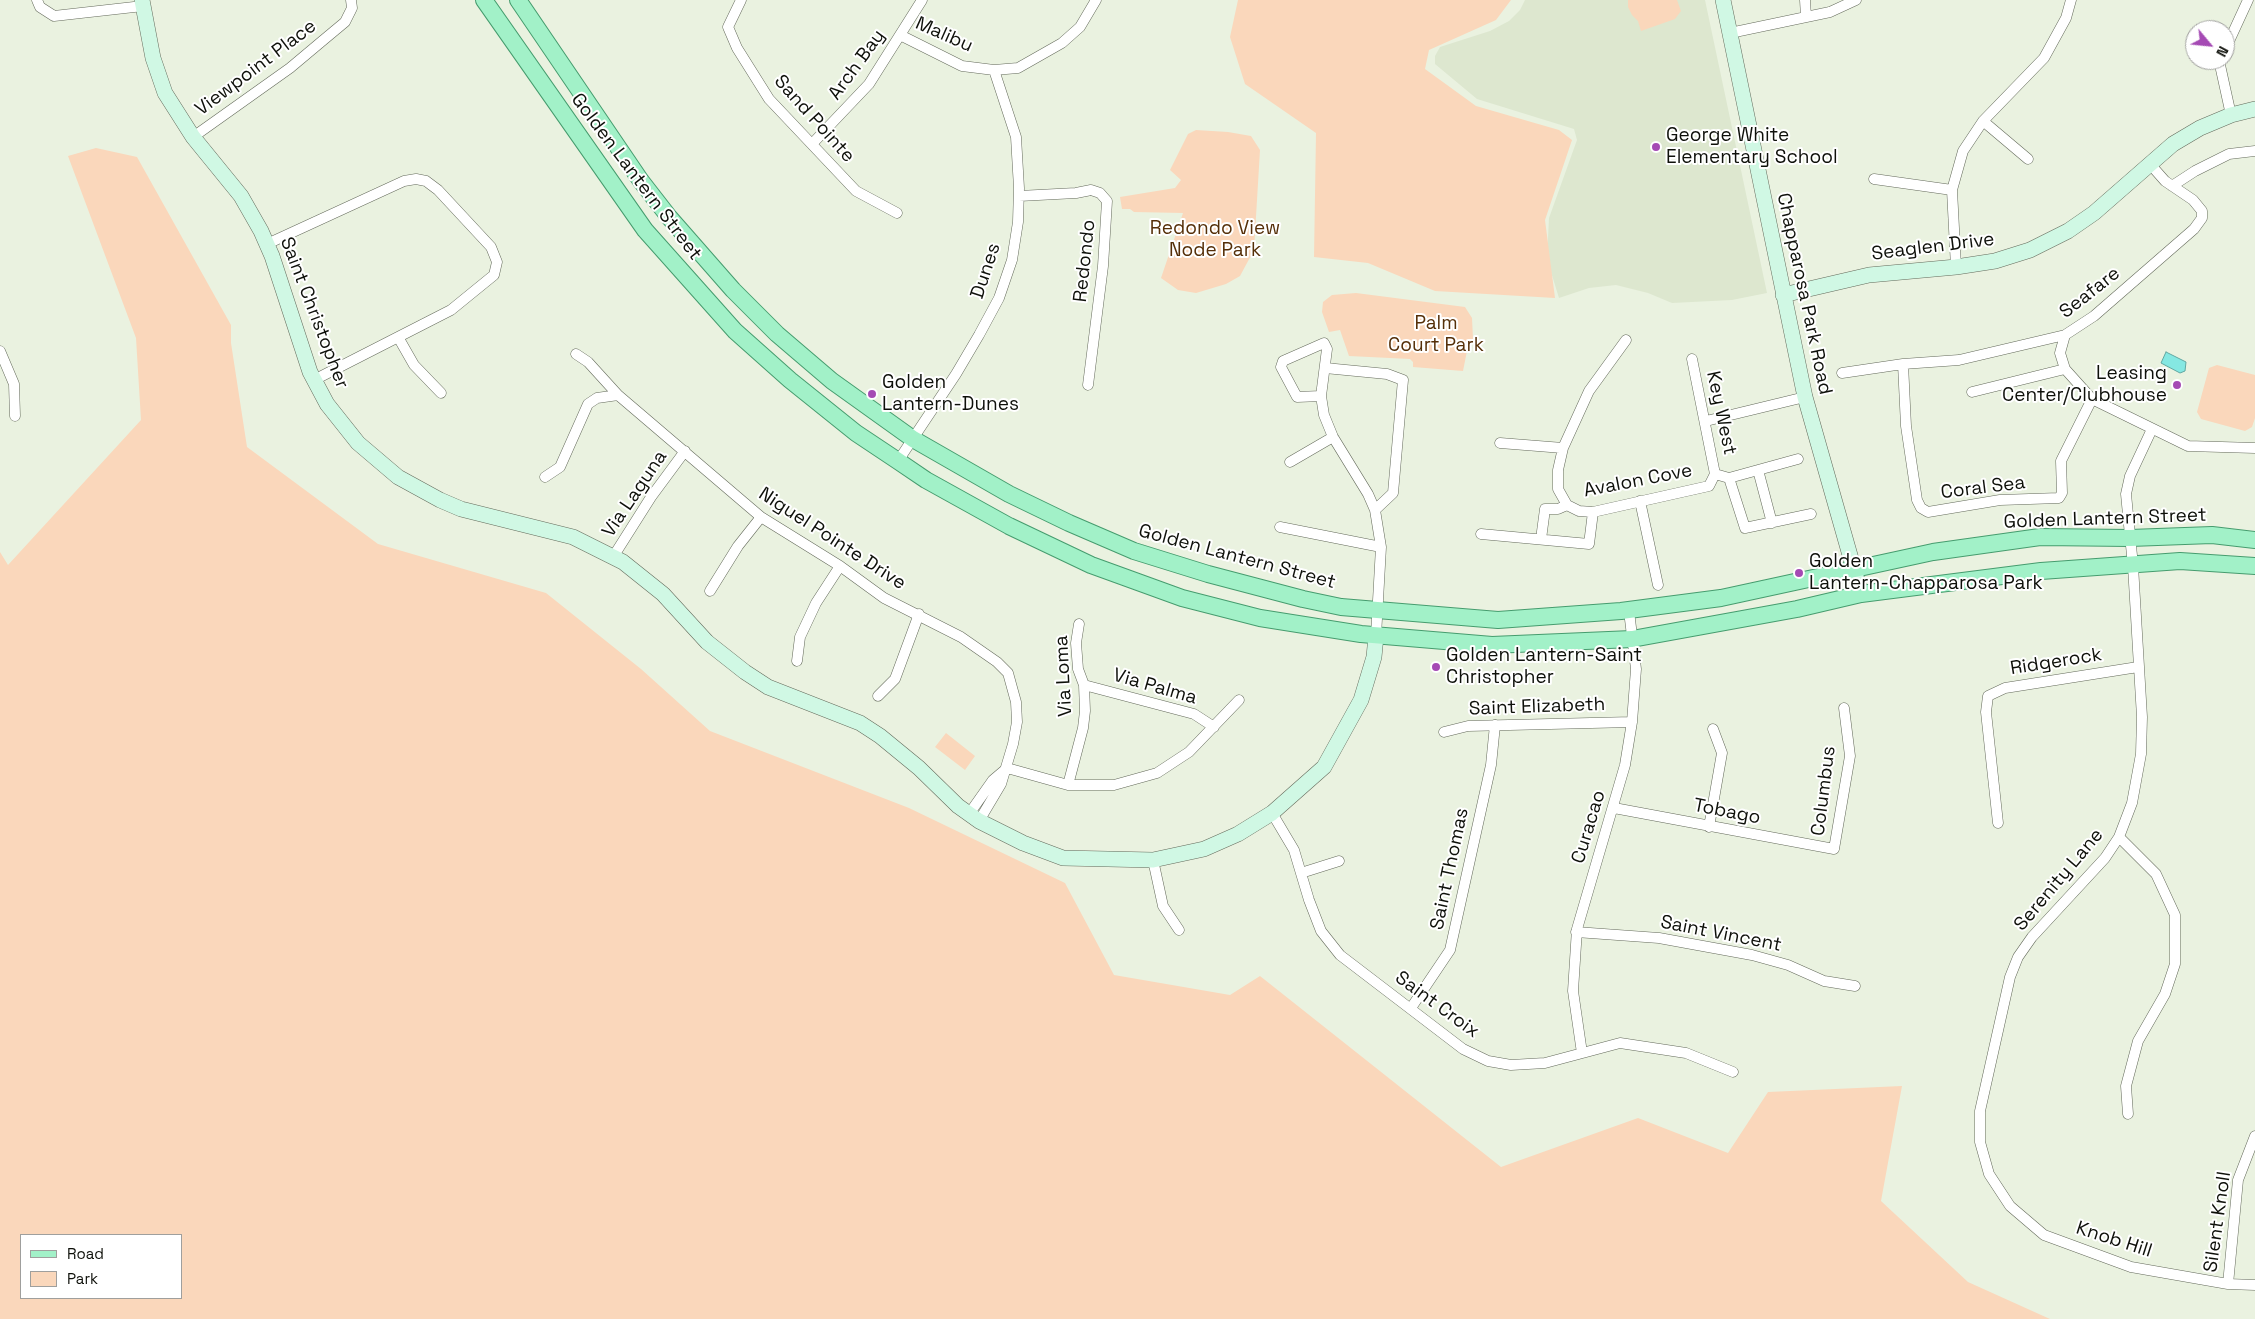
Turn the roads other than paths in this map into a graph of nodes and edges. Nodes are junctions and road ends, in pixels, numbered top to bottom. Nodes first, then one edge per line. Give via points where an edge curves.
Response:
1 (37, 0) edge
2 (351, 0) edge
3 (484, 0) edge
4 (518, 0) edge
5 (741, 0) edge
6 (922, 0) edge
7 (1096, 0) edge
8 (1723, 0) edge
9 (1804, 0) edge
10 (1856, 0) edge
11 (2071, 0) edge
12 (2248, 0) edge
13 (142, 3) edge
14 (1806, 17) junction
15 (2235, 28) edge
16 (1730, 33) junction
17 (900, 35) junction
18 (994, 70) junction
19 (2221, 70) edge
20 (2255, 109) edge
21 (2231, 114) junction
22 (1983, 121) junction
23 (193, 137) junction
24 (812, 144) junction
25 (2255, 151) edge
26 (2028, 159) dead end
27 (2150, 164) junction
28 (1874, 178) dead end
29 (2172, 186) junction
30 (1952, 190) junction
31 (1019, 196) junction
32 (897, 214) dead end
33 (267, 244) junction
34 (1956, 267) junction
35 (1783, 295) junction
36 (2064, 335) junction
37 (398, 337) junction
38 (1626, 340) dead end
39 (0, 351) edge
40 (576, 354) dead end
41 (1692, 359) dead end
42 (1903, 364) junction
43 (1325, 368) junction
44 (2065, 369) junction
45 (1842, 373) dead end
46 (314, 380) junction
47 (1088, 385) dead end
48 (1972, 392) dead end
49 (441, 393) dead end
50 (618, 395) junction
51 (1321, 396) junction
52 (1806, 397) junction
53 (2092, 399) junction
54 (15, 416) dead end
55 (1706, 421) junction
56 (2152, 429) junction
57 (1333, 437) junction
58 (913, 439) junction
59 (1500, 442) dead end
60 (1563, 448) junction
61 (2255, 448) edge
62 (685, 451) junction
63 (1798, 459) dead end
64 (898, 461) junction
65 (1290, 462) dead end
66 (1758, 470) junction
67 (1715, 474) junction
68 (545, 477) dead end
69 (1729, 478) junction
70 (1640, 501) junction
71 (1566, 504) junction
72 (1375, 510) junction
73 (1593, 512) junction
74 (1811, 514) dead end
75 (761, 517) junction
76 (1772, 523) junction
77 (1280, 527) dead end
78 (1481, 534) dead end
79 (2130, 538) junction
80 (1541, 539) junction
81 (2255, 540) edge
82 (1381, 547) junction
83 (613, 557) junction
84 (840, 566) junction
85 (2133, 566) junction
86 (2255, 566) edge
87 (1853, 568) junction
88 (1658, 585) dead end
89 (710, 591) dead end
90 (1861, 594) junction
91 (1629, 610) junction
92 (1378, 611) junction
93 (919, 614) junction
94 (1079, 624) dead end
95 (1376, 636) junction
96 (1632, 640) junction
97 (797, 660) dead end
98 (2138, 667) junction
99 (1084, 685) junction
100 (878, 696) dead end
101 (1239, 700) dead end
102 (1844, 708) dead end
103 (1632, 722) junction
104 (1495, 725) junction
105 (1214, 727) junction
106 (1713, 729) dead end
107 (1444, 732) dead end
108 (1007, 768) junction
109 (1068, 785) junction
110 (1614, 808) junction
111 (1272, 813) junction
112 (974, 817) junction
113 (1998, 823) dead end
114 (1708, 827) junction
115 (2119, 837) junction
116 (1834, 849) joint
117 (1153, 860) junction
118 (1339, 861) dead end
119 (1301, 873) junction
120 (1179, 930) dead end
121 (1576, 932) junction
122 (1855, 986) dead end
123 (1411, 1008) junction
124 (1582, 1053) junction
125 (1733, 1072) dead end
126 (2128, 1114) dead end
127 (2255, 1136) edge
128 (1988, 1174) joint
129 (2228, 1284) junction
130 (2255, 1284) edge

1 - 13 street via 54,16
2 - 23 street, Viewpoint Place via 352,8 344,22 321,42
3 - 64 main road, Golden Lantern Street via 621,198 675,265 760,354 856,433
4 - 58 main road, Golden Lantern Street via 641,181 711,266 777,334 832,381
5 - 24 street, Sand Pointe via 728,27 737,48 769,99
6 - 17 street, Arch Bay
7 - 18 street, Malibu via 1080,27 1062,43 1018,68
8 - 16 street, Chapparosa Park Road
9 - 14 street
10 - 14 street via 1830,12
11 - 22 street via 2066,18 2044,58
12 - 15 street
13 - 23 street, Saint Christopher via 153,58 165,93
14 - 16 street
16 - 35 street, Chapparosa Park Road
17 - 18 street, Malibu via 962,66
17 - 24 street, Arch Bay via 869,84
18 - 31 street, Dunes via 1016,137
19 - 21 street
20 - 21 street, Seaglen Drive
21 - 27 street, Seaglen Drive via 2173,144
22 - 26 street
22 - 30 street via 1963,151
23 - 33 street, Saint Christopher via 241,196
24 - 32 street, Sand Pointe via 856,191
25 - 29 street via 2229,154 2195,170
27 - 29 street, Seafare
27 - 34 street, Seaglen Drive via 2094,213 2068,231 2030,250 1996,261
28 - 30 street
29 - 36 street, Seafare via 2193,200 2202,210 2202,218 2194,229 2094,316
30 - 34 street
31 - 47 street, Redondo via 1091,190 1100,193 1107,202 1103,266
31 - 58 street, Dunes via 1012,260 999,298 956,374
33 - 37 street via 404,181 426,181 491,248 497,262 494,275 451,310
33 - 46 street, Saint Christopher
34 - 35 street, Seaglen Drive via 1869,274
35 - 52 street, Chapparosa Park Road
36 - 42 street, Seafare via 1959,360
36 - 44 street via 2060,353
37 - 46 street
37 - 49 street via 414,365
38 - 60 street via 1589,391
39 - 54 street via 14,384
40 - 50 street, Niguel Pointe Drive via 588,362
41 - 55 street, Key West
42 - 45 street, Seafare
42 - 53 street, Coral Sea via 1906,426 1917,500 1928,512 2000,500 2059,498 2062,493 2061,461
43 - 51 street
43 - 51 street via 1327,349 1324,343 1281,364 1298,397
43 - 72 street via 1387,374 1403,380 1393,493
44 - 48 street
44 - 53 street
46 - 83 street, Saint Christopher via 327,404 358,443 398,477 461,508 573,537
50 - 62 street, Niguel Pointe Drive
50 - 68 street via 597,398 588,404 560,467
51 - 57 street, Saint Christopher
52 - 55 street
52 - 87 street, Chapparosa Park Road
53 - 56 street
55 - 67 street, Key West
56 - 61 street via 2194,448
56 - 79 street, Serenity Lane via 2130,476 2126,494
57 - 65 street
57 - 72 street, Saint Christopher
58 - 64 street, Dunes
58 - 92 main road, Golden Lantern Street via 978,478 1043,511 1134,550 1270,591 1342,607
59 - 60 street
60 - 71 street via 1558,489
62 - 75 street, Niguel Pointe Drive
62 - 83 street, Via Laguna
63 - 66 street
64 - 95 main road, Golden Lantern Street via 1009,526 1091,565 1139,583 1260,618
66 - 69 street
66 - 76 street, Key West
67 - 69 street, Avalon Cove
67 - 70 street, Avalon Cove via 1708,486
69 - 76 street, Key West via 1745,528
70 - 73 street, Avalon Cove
70 - 88 street
71 - 73 street, Avalon Cove via 1578,511
71 - 80 street via 1558,510 1545,509
72 - 82 street, Saint Christopher
73 - 80 street via 1588,544
74 - 76 street
75 - 84 street, Niguel Pointe Drive
75 - 89 street
77 - 82 street
78 - 80 street
79 - 81 main road, Golden Lantern Street via 2212,534
79 - 85 street, Serenity Lane
79 - 87 main road, Golden Lantern Street via 2040,537 1933,552
82 - 92 street, Saint Christopher
83 - 112 street, Saint Christopher via 644,576 707,642 745,672 790,697 866,727 914,763
84 - 93 street, Niguel Pointe Drive via 884,598
84 - 97 street via 816,603 800,637
85 - 86 main road, Golden Lantern Street via 2180,561
85 - 90 main road, Golden Lantern Street via 2041,570
85 - 98 street, Serenity Lane
87 - 90 street, Chapparosa Park Road
87 - 91 main road, Golden Lantern Street via 1721,598
90 - 96 main road, Golden Lantern Street
91 - 92 main road, Golden Lantern Street via 1498,620
91 - 96 street, Curacao
92 - 95 street, Saint Christopher
93 - 100 street via 895,679
93 - 108 street, Niguel Pointe Drive via 985,652 1008,672 1017,722
94 - 99 street, Via Loma via 1076,643 1078,669
95 - 96 main road, Golden Lantern Street via 1492,645
95 - 111 street, Saint Christopher via 1374,657 1360,700 1324,766
96 - 103 street, Curacao via 1636,669
98 - 113 street, Ridgerock via 2005,688 1988,696 1986,712
98 - 115 street, Serenity Lane via 2141,754 2132,802
99 - 105 street, Via Palma via 1194,714
99 - 109 street, Via Loma via 1083,728
101 - 105 street
102 - 116 street, Columbus via 1850,756
103 - 104 street, Saint Elizabeth
103 - 110 street, Curacao
104 - 107 street, Saint Elizabeth via 1468,726
104 - 123 street, Saint Thomas via 1490,764 1450,950
105 - 109 street via 1189,752 1157,773 1114,785
106 - 114 street via 1722,753
108 - 109 street
108 - 112 street via 993,780
110 - 114 street, Tobago
110 - 121 street, Curacao
111 - 117 street, Saint Christopher via 1238,834 1204,848
111 - 119 street, Saint Croix via 1294,850
112 - 117 street, Saint Christopher via 1022,842 1063,858
114 - 116 street, Tobago
115 - 126 street via 2156,874 2175,915 2175,964 2165,994 2138,1041 2126,1086
115 - 128 street, Serenity Lane via 2105,858 2032,937 2018,957 2010,977 1980,1111 1980,1142
117 - 120 street via 1163,906
118 - 119 street
119 - 123 street, Saint Croix via 1321,932 1340,955
121 - 122 street, Saint Vincent via 1659,938 1752,955 1788,965 1824,981
121 - 124 street, Curacao via 1574,991
123 - 124 street, Saint Croix via 1463,1049 1488,1061 1511,1065 1545,1063
124 - 125 street, Saint Croix via 1620,1043 1686,1053
127 - 129 street, Silent Knoll via 2238,1180
128 - 129 street, Knob Hill via 2010,1206 2044,1235 2131,1267
129 - 130 street, Knob Hill

